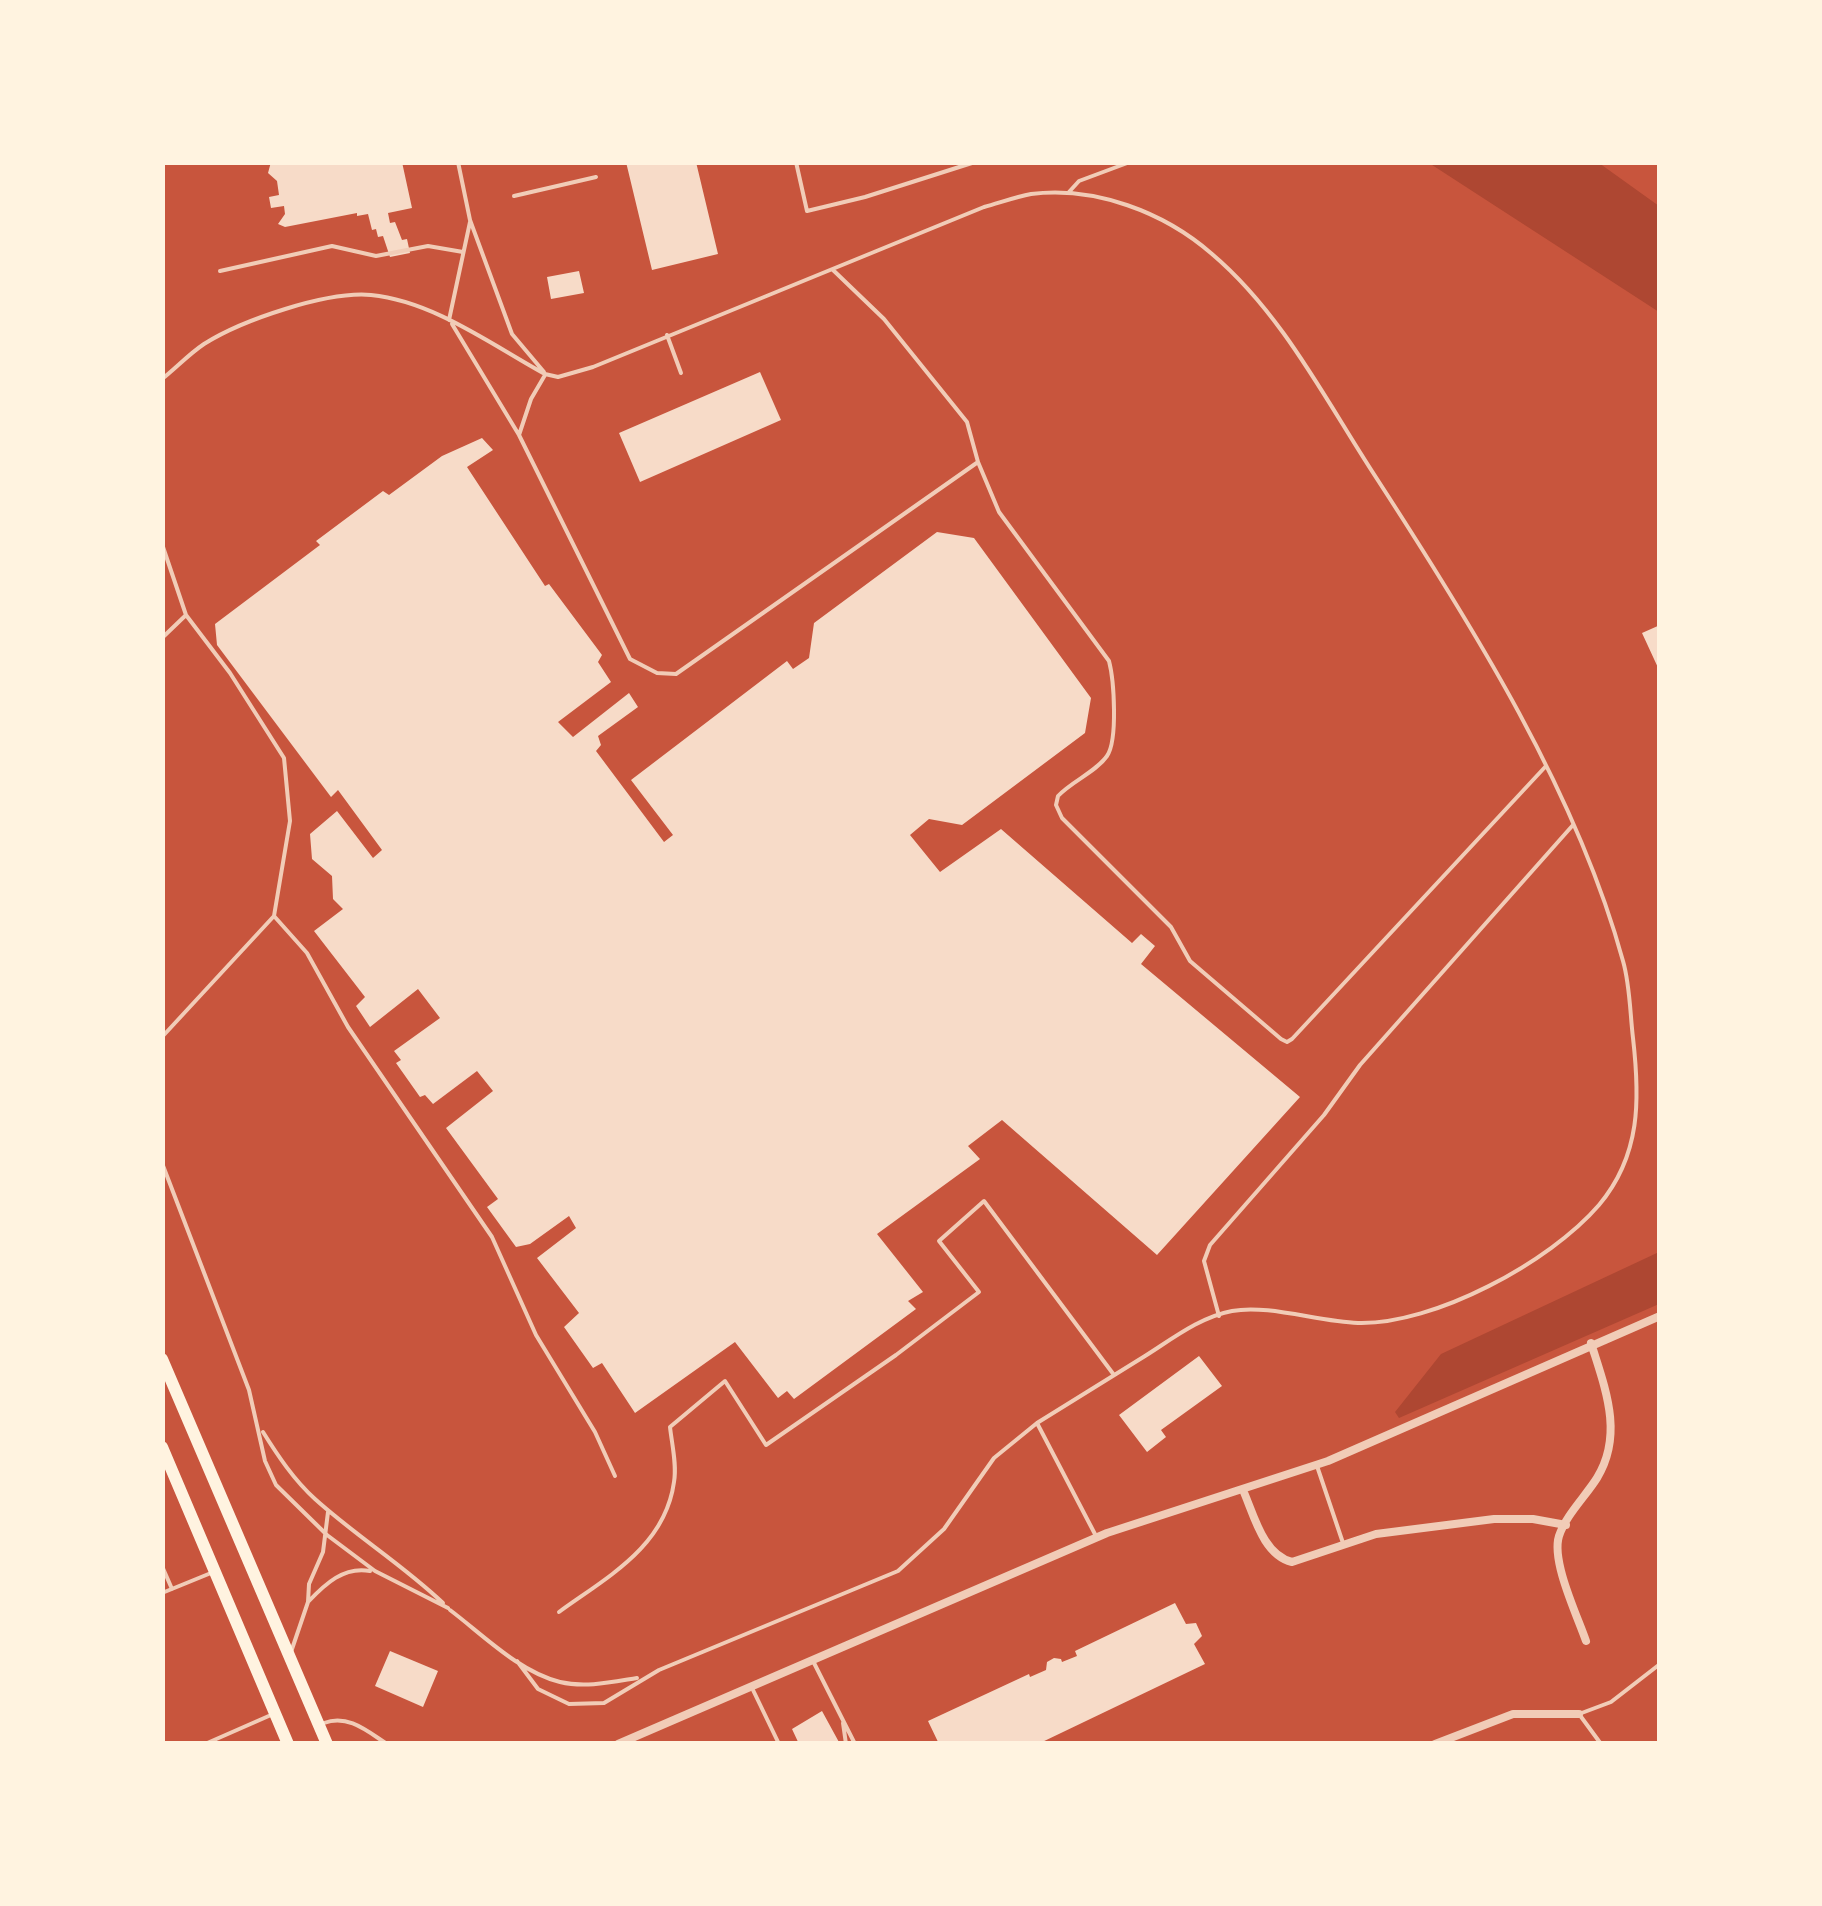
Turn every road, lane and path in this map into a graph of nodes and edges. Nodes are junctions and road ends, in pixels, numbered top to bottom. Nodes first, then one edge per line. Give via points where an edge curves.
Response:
1 (458, 162) edge
2 (796, 162) edge
3 (975, 162) edge
4 (1130, 162) edge
5 (596, 177) dead end
6 (1069, 192) junction
7 (514, 196) dead end
8 (470, 220) junction
9 (462, 252) junction
10 (832, 270) junction
11 (220, 271) dead end
12 (449, 320) junction
13 (666, 336) junction
14 (681, 373) dead end
15 (545, 374) junction
16 (162, 379) edge
17 (519, 435) junction
18 (978, 462) junction
19 (162, 544) edge
20 (186, 615) junction
21 (162, 638) edge
22 (1546, 766) junction
23 (1573, 825) junction
24 (274, 916) junction
25 (162, 1038) edge
26 (162, 1164) edge
27 (1219, 1316) junction
28 (1660, 1316) edge
29 (1590, 1343) junction
30 (162, 1359) edge
31 (1114, 1375) junction
32 (169, 1392) edge
33 (1037, 1423) junction
34 (260, 1428) junction
35 (162, 1447) edge
36 (1316, 1464) junction
37 (615, 1476) dead end
38 (1243, 1490) junction
39 (328, 1510) junction
40 (1566, 1525) junction
41 (327, 1534) junction
42 (1097, 1538) junction
43 (1344, 1547) junction
44 (162, 1566) edge
45 (215, 1571) junction
46 (375, 1572) junction
47 (172, 1589) junction
48 (162, 1593) edge
49 (308, 1602) junction
50 (448, 1608) junction
51 (558, 1612) dead end
52 (1586, 1640) dead end
53 (290, 1656) junction
54 (812, 1660) junction
55 (517, 1661) junction
56 (1660, 1664) edge
57 (642, 1678) junction
58 (752, 1687) junction
59 (275, 1713) junction
60 (1580, 1714) junction
61 (843, 1719) junction
62 (319, 1725) junction
63 (207, 1743) edge
64 (620, 1743) edge
65 (288, 1744) edge
66 (327, 1744) edge
67 (387, 1744) edge
68 (780, 1744) edge
69 (846, 1744) edge
70 (855, 1744) edge
71 (1435, 1744) edge
72 (1601, 1744) edge

1 - 8 lane
2 - 3 lane via 807,211
4 - 6 lane via 1078,182
5 - 7 lane
6 - 10 lane via 1028,194 984,208
6 - 22 lane via 1120,202 1187,236 1263,307 1439,573
8 - 9 lane
8 - 15 lane via 512,334
9 - 11 lane via 428,246 376,256 332,246
9 - 12 lane
10 - 13 lane
10 - 18 lane via 884,318 967,422
12 - 15 lane
12 - 16 lane via 370,294 336,298 258,317 203,345
12 - 17 lane
13 - 14 lane
13 - 15 lane via 593,367
15 - 17 lane
17 - 18 lane via 630,658 662,674 676,674
18 - 22 lane via 999,512 1109,661 1114,679 1112,744 1107,756 1058,796 1062,818 1172,927 1190,961 1281,1039 1292,1040
19 - 20 lane
20 - 21 lane
20 - 24 lane via 284,758 290,822
22 - 23 lane
23 - 27 lane via 1210,1245 1204,1261
23 - 27 lane via 1624,966 1639,1092 1628,1157 1601,1202 1566,1237 1487,1288 1411,1315 1364,1323 1261,1310
24 - 25 lane
24 - 37 lane via 307,953 348,1027 492,1237 536,1336
26 - 34 lane
27 - 31 lane
28 - 29 street
29 - 36 street
29 - 40 street via 1612,1412 1608,1452
30 - 32 main road
31 - 33 lane
31 - 51 lane via 984,1201 938,1241 979,1292 766,1445 725,1381 670,1427 675,1478 666,1517 638,1554
32 - 53 main road
33 - 42 lane
33 - 57 lane via 994,1458 944,1529 898,1571
34 - 39 lane via 288,1470
34 - 41 lane via 276,1485
35 - 45 main road
36 - 38 street
36 - 43 lane
38 - 42 street
38 - 43 street via 1280,1559 1292,1562
39 - 41 lane
39 - 50 lane
40 - 43 street via 1494,1518 1376,1534
40 - 52 street via 1558,1560
41 - 46 lane
41 - 49 lane
42 - 54 street
44 - 47 lane
45 - 47 lane
45 - 59 main road
46 - 49 lane via 357,1568 336,1577
46 - 50 lane
47 - 48 lane
49 - 53 lane
50 - 55 lane
53 - 62 main road
54 - 58 street
54 - 61 lane
55 - 57 lane via 558,1682
55 - 57 lane via 538,1689 570,1704 604,1703
56 - 60 lane via 1611,1702
58 - 64 street
58 - 68 lane
59 - 63 lane
59 - 65 main road
60 - 71 street via 1513,1714
60 - 72 lane
61 - 69 lane
61 - 70 lane
62 - 66 main road
62 - 67 lane via 346,1720

